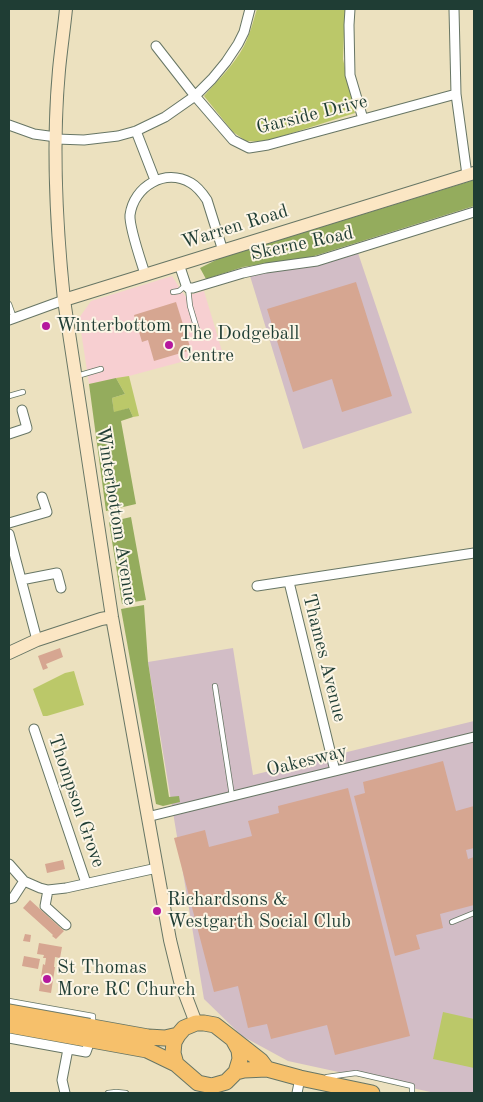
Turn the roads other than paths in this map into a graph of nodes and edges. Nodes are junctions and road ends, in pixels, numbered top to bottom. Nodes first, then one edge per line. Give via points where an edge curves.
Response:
1 (66, 9) edge
2 (250, 9) edge
3 (350, 9) edge
4 (454, 9) edge
5 (156, 46) dead end
6 (456, 94) junction
7 (195, 96) junction
8 (362, 119) junction
9 (9, 125) edge
10 (136, 131) junction
11 (56, 138) junction
12 (471, 174) edge
13 (155, 180) junction
14 (474, 212) edge
15 (223, 251) junction
16 (179, 264) junction
17 (145, 274) junction
18 (187, 286) junction
19 (173, 292) dead end
20 (64, 300) junction
21 (9, 304) edge
22 (11, 319) edge
23 (198, 333) dead end
24 (101, 369) dead end
25 (76, 377) junction
26 (24, 392) dead end
27 (9, 396) edge
28 (22, 410) dead end
29 (9, 434) edge
30 (42, 497) dead end
31 (9, 522) edge
32 (9, 534) edge
33 (474, 553) edge
34 (13, 564) edge
35 (21, 580) junction
36 (289, 582) junction
37 (257, 586) dead end
38 (61, 588) dead end
39 (112, 617) junction
40 (37, 640) junction
41 (9, 653) edge
42 (215, 686) dead end
43 (34, 729) dead end
44 (474, 737) edge
45 (335, 771) junction
46 (232, 796) junction
47 (147, 817) junction
48 (9, 864) edge
49 (157, 868) junction
50 (24, 881) junction
51 (86, 883) junction
52 (48, 890) junction
53 (9, 899) edge
54 (474, 912) edge
55 (452, 922) dead end
56 (66, 925) dead end
57 (9, 1001) edge
58 (9, 1012) edge
59 (196, 1023) junction
60 (9, 1025) edge
61 (91, 1034) junction
62 (178, 1035) junction
63 (9, 1038) edge
64 (234, 1041) junction
65 (68, 1049) junction
66 (176, 1064) junction
67 (267, 1069) junction
68 (236, 1072) junction
69 (302, 1084) edge
70 (213, 1090) edge
71 (64, 1091) edge
72 (108, 1093) edge
73 (126, 1093) edge
74 (372, 1093) edge
75 (412, 1093) edge

1 - 11 street, Winterbottom Avenue
2 - 7 street via 238,44
3 - 8 street via 350,75
4 - 6 street
5 - 7 street, Garside Drive
6 - 8 street, Garside Drive
6 - 12 street
7 - 8 street, Garside Drive via 233,140 249,148
7 - 10 street via 165,117
9 - 11 street
10 - 11 street via 84,140
10 - 13 street
11 - 20 street, Winterbottom Avenue via 57,214
12 - 15 street, Warren Road
13 - 15 street via 174,178 198,188 207,200
13 - 17 street via 135,199 131,212 131,224
14 - 18 street, Skerne Road via 317,261 243,273 194,288
15 - 16 street, Warren Road
16 - 17 street, Warren Road
16 - 18 street
17 - 20 street, Warren Road
18 - 19 lane
18 - 23 lane
20 - 22 street, Warren Road
20 - 25 street, Winterbottom Avenue
21 - 22 lane
24 - 25 lane
25 - 39 street, Winterbottom Avenue
26 - 27 lane
28 - 29 street via 27,428
30 - 31 street via 47,512
32 - 34 street
33 - 36 street, Thames Avenue
34 - 35 street
35 - 38 street via 58,572
35 - 40 street
36 - 37 street, Thames Avenue
36 - 45 street, Thames Avenue
39 - 40 street
39 - 47 street, Winterbottom Avenue
40 - 41 street
42 - 46 lane
43 - 51 street, Thompson Grove
44 - 45 street, Oakesway
45 - 46 street, Oakesway
46 - 47 street, Oakesway
47 - 49 street, Winterbottom Avenue
48 - 50 street
49 - 51 street
49 - 59 street, Winterbottom Avenue via 178,972
50 - 52 street
50 - 53 street
51 - 52 street
52 - 56 street via 45,906
54 - 55 lane
57 - 61 lane via 92,1016
58 - 61 highway
59 - 62 highway
59 - 64 highway via 215,1025
60 - 61 highway
61 - 62 highway via 165,1038
61 - 65 street via 86,1052
61 - 66 highway via 146,1050
62 - 66 highway via 173,1053
63 - 65 street
64 - 67 highway
64 - 68 highway via 240,1059
65 - 71 street via 62,1080
66 - 70 highway via 198,1083
67 - 68 highway
67 - 69 highway
68 - 70 highway
69 - 74 highway
69 - 75 lane via 356,1073 412,1086
72 - 73 lane

